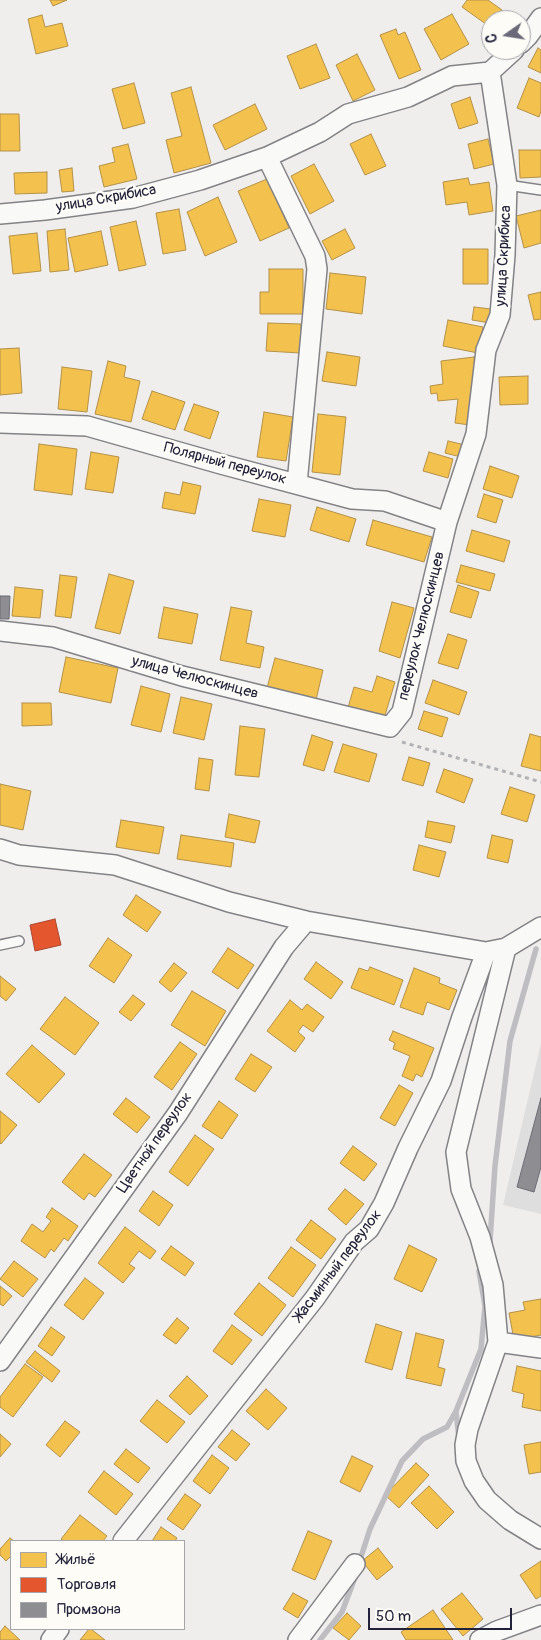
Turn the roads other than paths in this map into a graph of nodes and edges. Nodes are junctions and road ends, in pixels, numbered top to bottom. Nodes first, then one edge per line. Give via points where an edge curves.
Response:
1 (541, 18) edge
2 (531, 32) edge
3 (503, 60) edge
4 (490, 72) junction
5 (267, 157) junction
6 (507, 185) junction
7 (541, 190) edge
8 (0, 214) edge
9 (0, 423) edge
10 (297, 484) junction
11 (447, 522) junction
12 (0, 631) edge
13 (394, 734) joint
14 (0, 849) edge
15 (306, 921) junction
16 (541, 927) edge
17 (19, 941) dead end
18 (0, 945) edge
19 (506, 948) junction
20 (486, 952) junction
21 (498, 1342) junction
22 (541, 1348) edge
23 (0, 1361) edge
24 (541, 1539) edge
25 (124, 1540) edge
26 (355, 1564) dead end
27 (541, 1614) edge
28 (298, 1640) edge
29 (480, 1640) edge

1 - 2 street
3 - 4 street
4 - 5 street, улица Скрибиса via 452,76 408,97 348,114 320,132
4 - 6 street, улица Скрибиса
5 - 8 street, улица Скрибиса via 133,198
5 - 10 street via 316,256
6 - 7 lane
6 - 11 street, улица Скрибиса via 500,315 486,350 476,434
9 - 10 street, Полярный переулок via 87,426
10 - 11 street, Полярный переулок via 352,499 385,501
11 - 13 street, переулок Челюскинцев
12 - 13 street, улица Челюскинцев via 53,638
14 - 15 street via 19,855 115,865 229,902
15 - 20 street
15 - 23 street, Цветной переулок via 284,947 178,1113
16 - 19 street
17 - 18 lane
19 - 20 street
19 - 21 street via 456,1152 461,1189 480,1236 493,1284
20 - 25 street, Жасминный переулок via 442,1081 369,1228 354,1242 315,1298
21 - 22 street
21 - 24 street via 468,1429 466,1461 487,1500 510,1520
26 - 28 street
27 - 29 street

